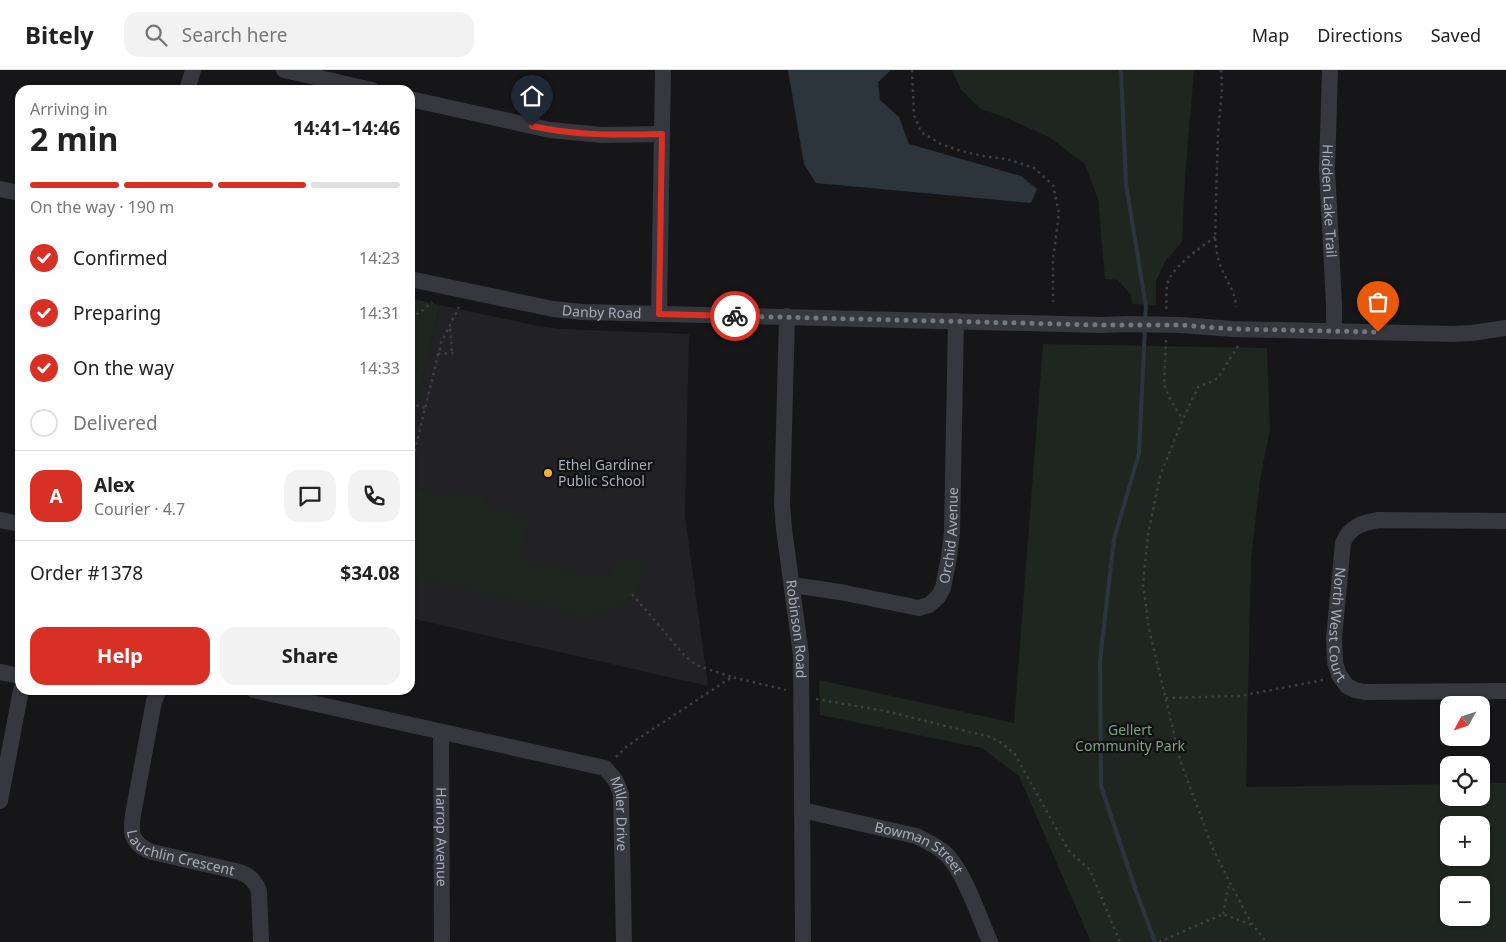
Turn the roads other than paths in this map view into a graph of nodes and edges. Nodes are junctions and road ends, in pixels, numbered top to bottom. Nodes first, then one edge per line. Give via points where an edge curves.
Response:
1 (193, 70) edge
2 (284, 70) edge
3 (663, 70) edge
4 (1330, 70) edge
5 (188, 85) edge
6 (350, 85) edge
7 (415, 100) edge
8 (662, 134) junction
9 (0, 189) edge
10 (15, 192) edge
11 (415, 280) edge
12 (659, 314) junction
13 (787, 316) junction
14 (1506, 318) edge
15 (956, 321) junction
16 (1506, 328) edge
17 (1334, 331) junction
18 (1486, 331) junction
19 (0, 520) edge
20 (1506, 521) edge
21 (15, 523) edge
22 (792, 585) junction
23 (0, 672) edge
24 (15, 675) edge
25 (1506, 691) edge
26 (20, 695) edge
27 (157, 695) edge
28 (276, 695) edge
29 (441, 732) junction
30 (0, 801) edge
31 (802, 810) junction
32 (261, 942) edge
33 (442, 942) edge
34 (624, 942) edge
35 (803, 942) edge
36 (990, 942) edge

1 - 5 street
2 - 6 street
3 - 8 street
4 - 17 street, Hidden Lake Trail via 1327,169
7 - 8 street via 550,130
8 - 12 street
9 - 10 street
11 - 12 street, Danby Road via 553,309
12 - 13 street, Danby Road
13 - 15 street, Danby Road
13 - 22 street, Robinson Road via 782,505
14 - 18 street, Danby Road
15 - 17 street, Danby Road
15 - 22 street, Orchid Avenue via 952,532 943,588 938,597 919,608
16 - 18 street, Danby Road
17 - 18 street, Danby Road via 1453,334
19 - 21 street
20 - 25 street, North West Court via 1379,520 1352,528 1343,543 1334,652 1339,676 1346,686 1355,690
22 - 31 street, Robinson Road via 801,655
23 - 24 street
26 - 30 street
27 - 32 street, Lauchlin Crescent via 132,834 142,848 152,852 248,876 259,891
28 - 29 street
29 - 33 street, Harrop Avenue
29 - 34 street, Miller Drive via 604,768 616,781 621,794
31 - 35 street, Robinson Road
31 - 36 street, Bowman Street via 916,836 945,853 965,883

